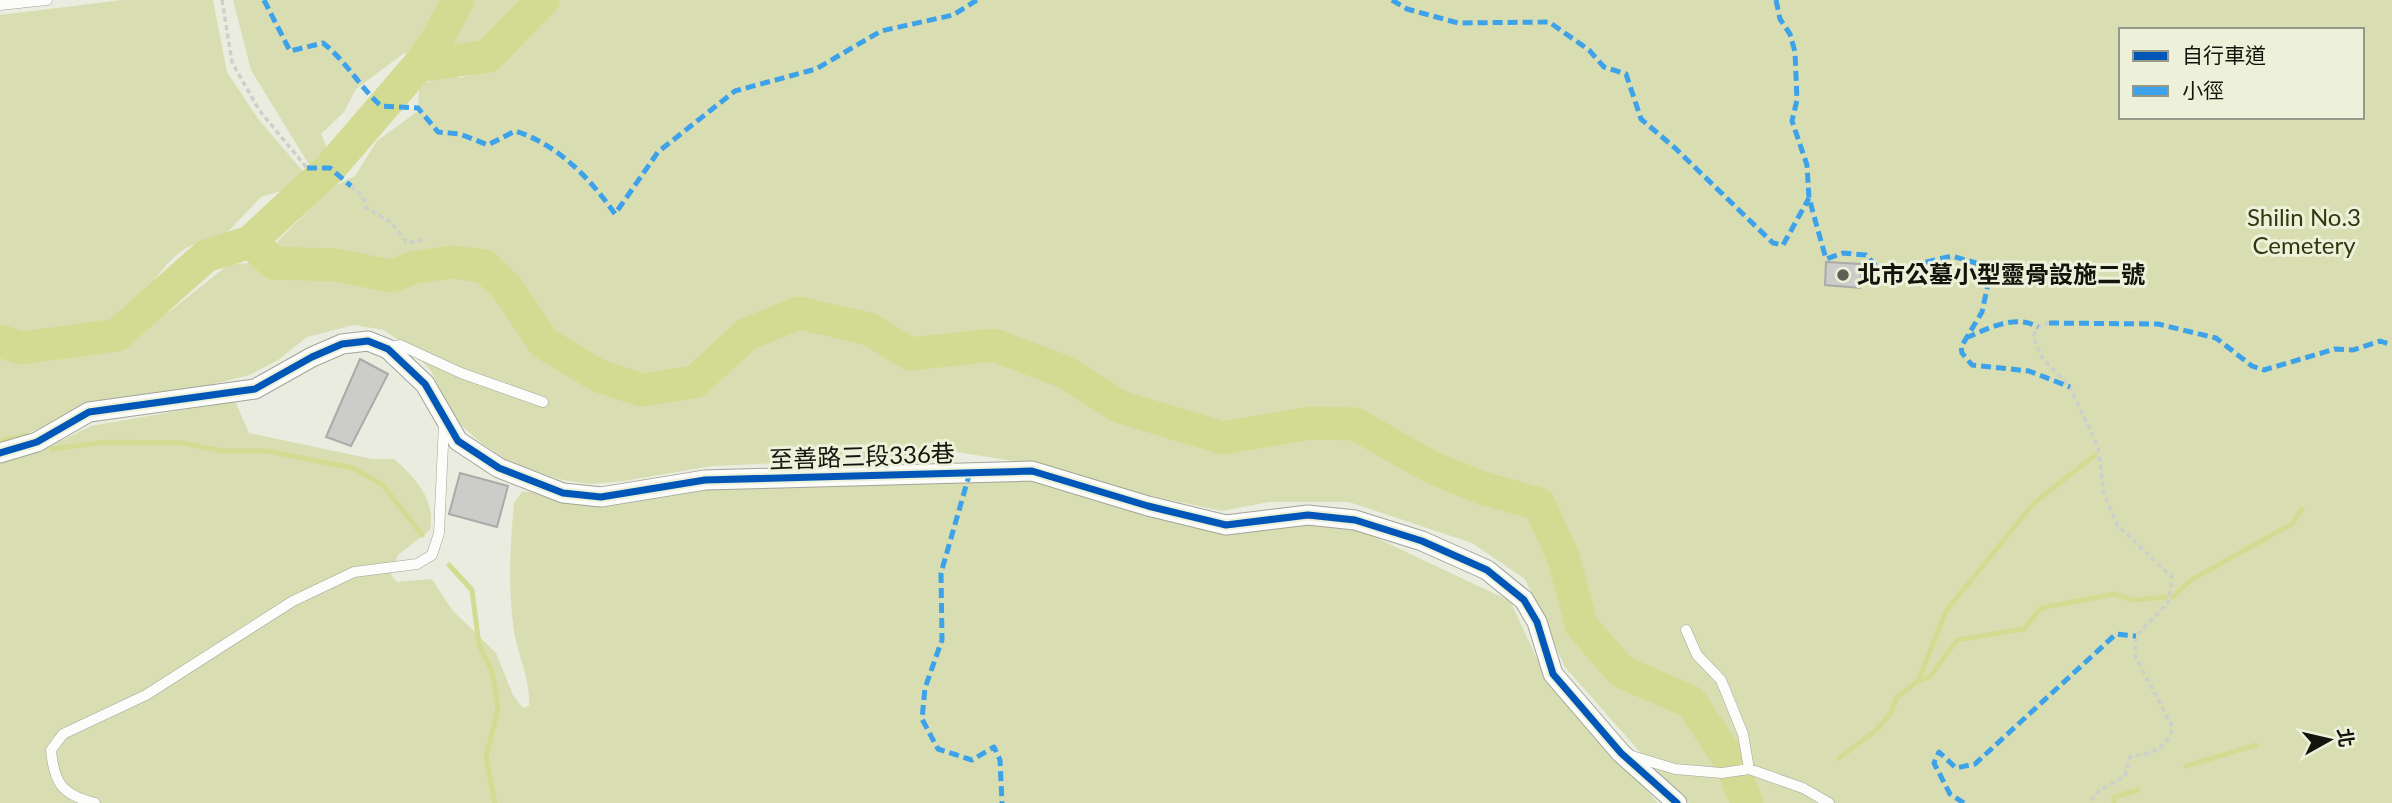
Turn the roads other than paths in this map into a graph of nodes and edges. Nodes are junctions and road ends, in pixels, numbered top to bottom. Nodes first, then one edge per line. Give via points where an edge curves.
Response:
1 (47, 0) edge
2 (0, 5) edge
3 (388, 349) junction
4 (543, 402) dead end
5 (445, 419) junction
6 (0, 453) edge
7 (1686, 630) dead end
8 (1621, 753) junction
9 (1749, 769) junction
10 (95, 803) edge
11 (1677, 803) edge
12 (1829, 803) edge

1 - 2 lane
3 - 4 lane via 400,345
3 - 5 street, 至善路三段336巷 via 425,384
3 - 6 street via 368,341 342,344 255,389 89,412 37,442
5 - 8 street, 至善路三段336巷 via 457,441 499,468 563,493 601,497 705,480 1032,471 1226,525 1308,515 1354,520 1422,541 1487,570 1524,600 1537,622 1553,674
5 - 10 lane via 439,533 432,555 417,564 354,572 293,601 146,695 63,734 51,750 53,773 67,793
7 - 9 lane via 1697,655 1721,680 1743,734
8 - 9 lane via 1675,769 1722,773
8 - 11 street, 至善路三段336巷
9 - 12 lane via 1803,788

